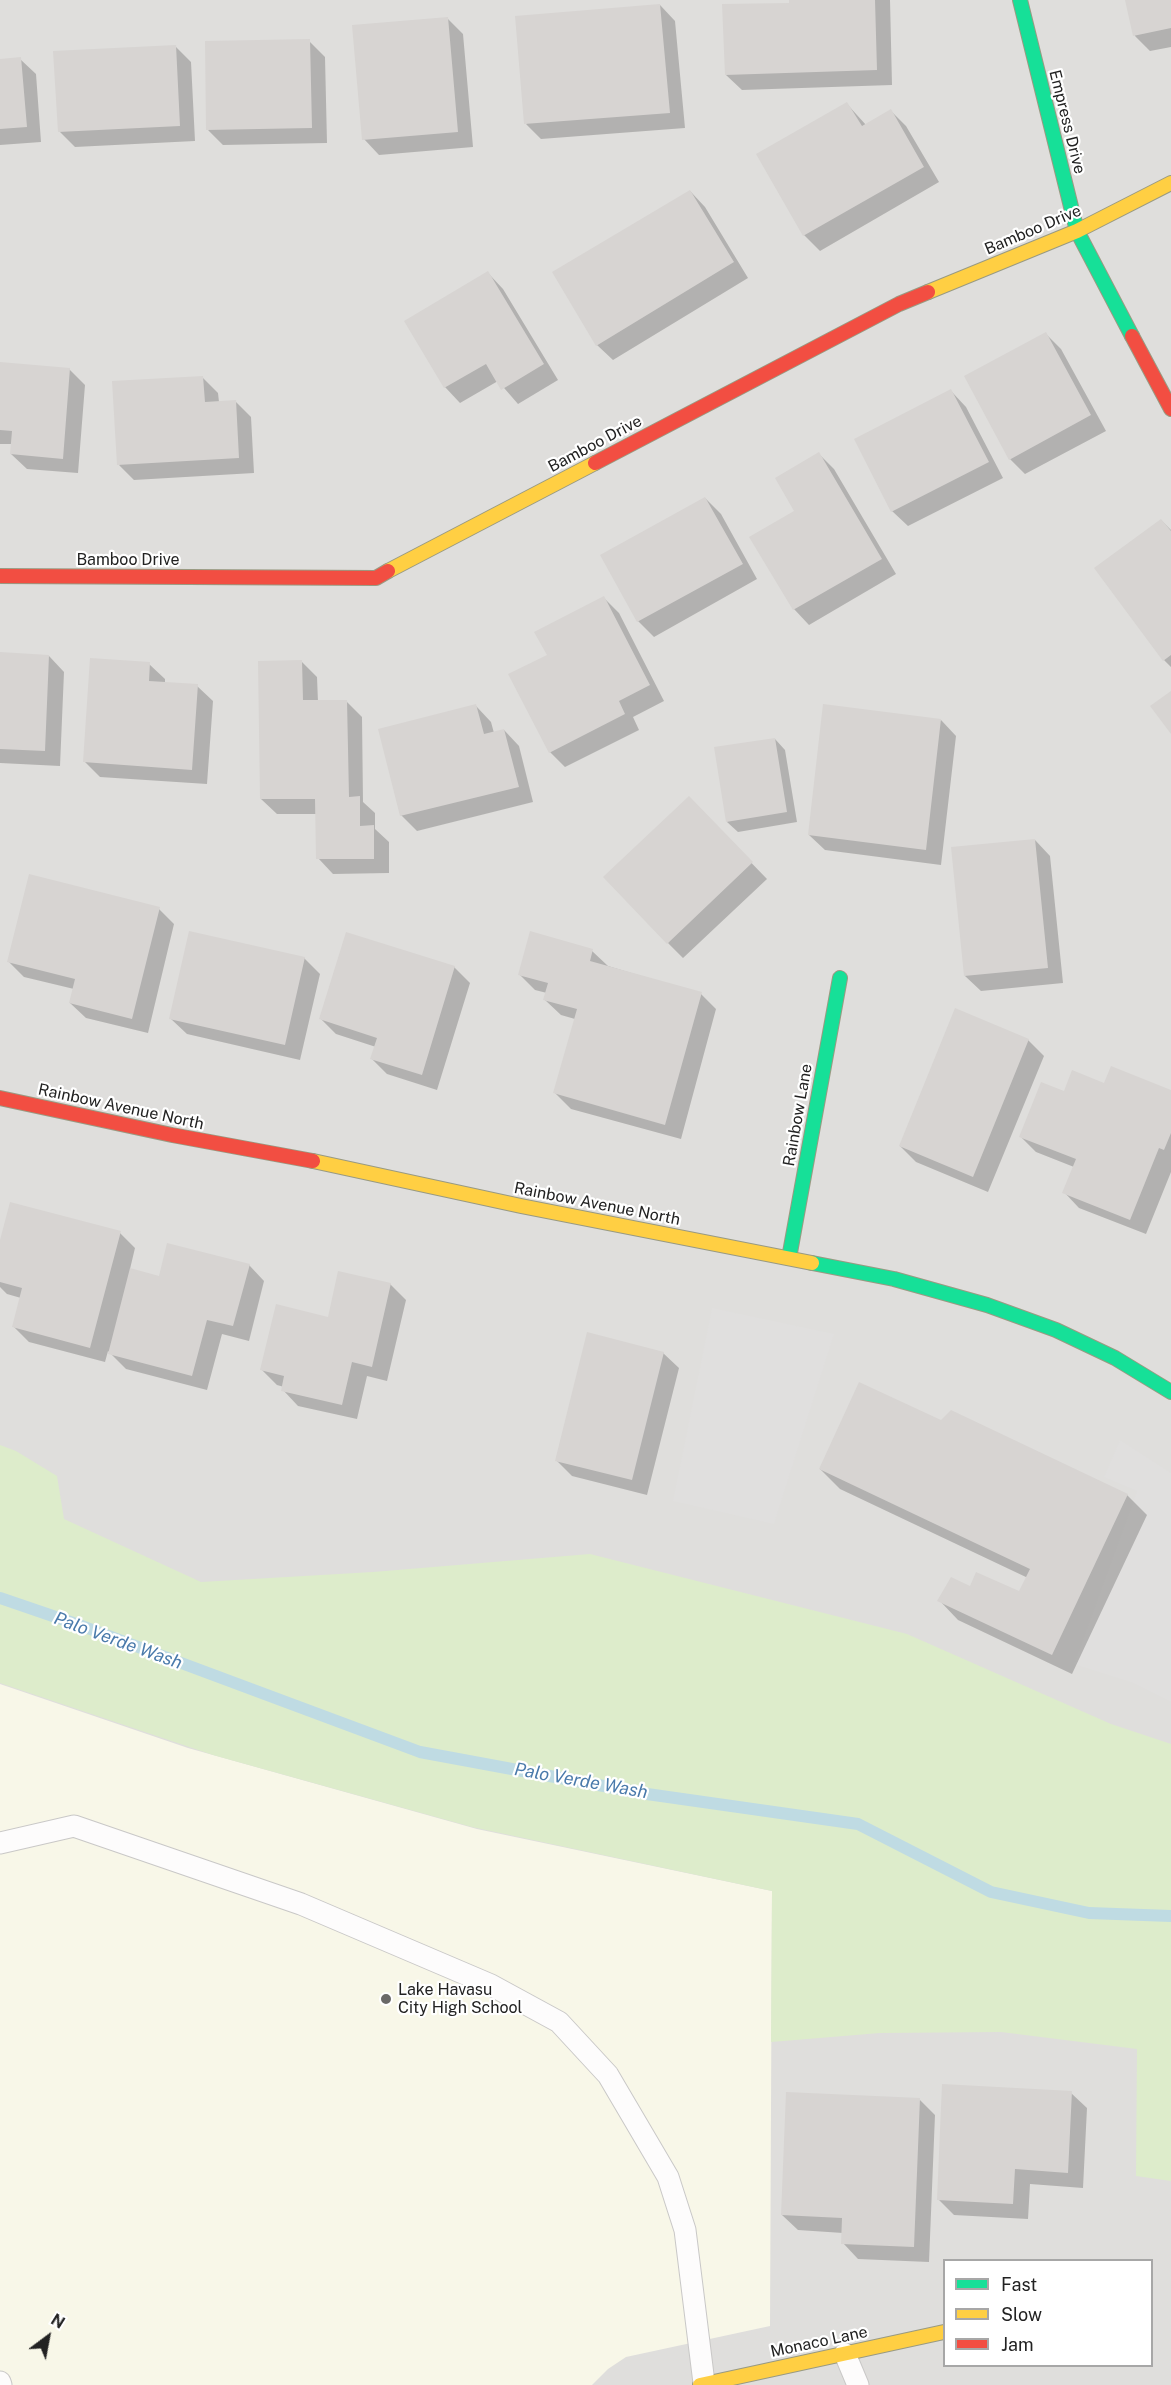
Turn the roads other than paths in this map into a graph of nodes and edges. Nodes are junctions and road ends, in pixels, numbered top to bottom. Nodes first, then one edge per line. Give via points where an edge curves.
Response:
1 (1020, 0) edge
2 (1171, 183) edge
3 (1077, 231) junction
4 (1171, 409) edge
5 (0, 576) edge
6 (840, 978) dead end
7 (0, 1098) edge
8 (789, 1258) junction
9 (1171, 1392) edge
10 (0, 1843) edge
11 (943, 2332) edge
12 (845, 2354) junction
13 (702, 2384) edge
14 (858, 2385) edge

1 - 3 street, Empress Drive
2 - 3 street, Bamboo Drive
3 - 4 street, Empress Drive
3 - 5 street, Bamboo Drive via 899,304 376,578
6 - 8 street, Rainbow Lane
7 - 8 street, Rainbow Avenue North
8 - 9 street, Rainbow Avenue North via 894,1279 997,1309 1115,1358
10 - 13 lane via 74,1826 301,1904 491,1984 559,2022 608,2075 668,2177 685,2230
11 - 12 street, Monaco Lane
12 - 13 street, Monaco Lane
12 - 14 lane

